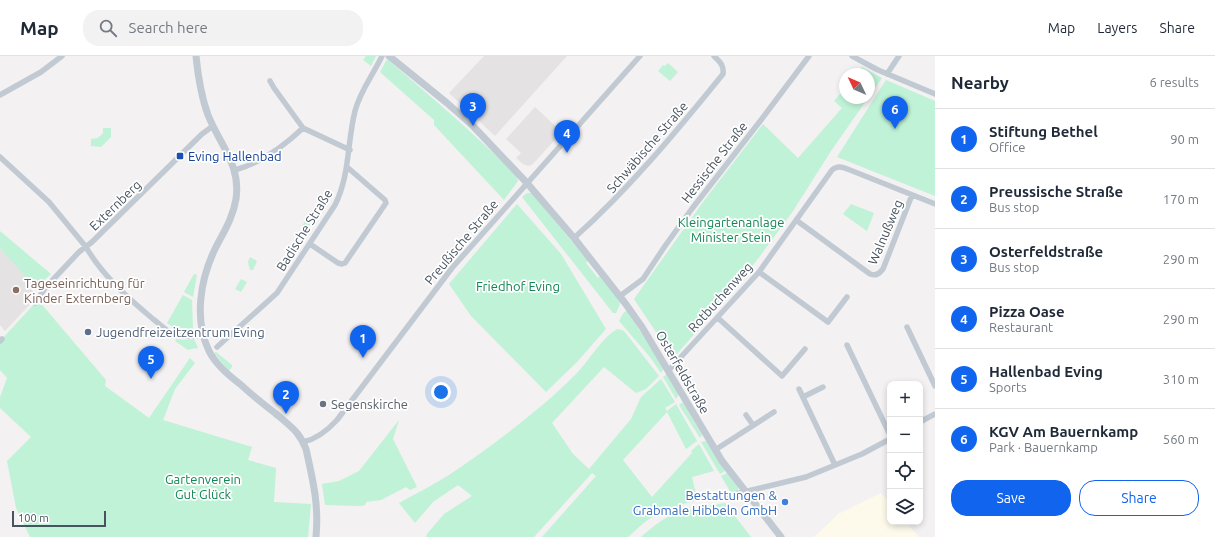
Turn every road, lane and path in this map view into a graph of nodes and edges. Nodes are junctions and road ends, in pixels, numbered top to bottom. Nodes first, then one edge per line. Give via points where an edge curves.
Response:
1 (62, 56) edge
2 (196, 56) edge
3 (382, 56) edge
4 (389, 56) edge
5 (640, 56) edge
6 (714, 56) edge
7 (809, 56) edge
8 (852, 56) edge
9 (899, 56) edge
10 (888, 74) junction
11 (270, 81) dead end
12 (935, 94) edge
13 (0, 95) edge
14 (213, 126) junction
15 (303, 128) junction
16 (350, 150) junction
17 (0, 157) edge
18 (347, 166) junction
19 (235, 170) junction
20 (528, 183) junction
21 (912, 195) junction
22 (935, 204) edge
23 (796, 220) junction
24 (574, 238) junction
25 (310, 244) junction
26 (86, 247) junction
27 (759, 272) junction
28 (620, 296) junction
29 (847, 297) dead end
30 (35, 303) dead end
31 (718, 318) junction
32 (907, 327) dead end
33 (203, 335) junction
34 (847, 345) dead end
35 (217, 347) dead end
36 (805, 349) dead end
37 (669, 370) junction
38 (935, 386) edge
39 (824, 387) dead end
40 (799, 389) dead end
41 (803, 397) junction
42 (774, 412) dead end
43 (935, 414) edge
44 (746, 415) dead end
45 (923, 420) edge
46 (753, 425) junction
47 (887, 429) edge
48 (887, 441) edge
49 (303, 442) junction
50 (715, 450) junction
51 (835, 466) junction
52 (746, 492) junction
53 (727, 496) dead end
54 (316, 537) edge
55 (781, 537) edge

1 - 13 street via 41,72
2 - 14 street via 200,90
3 - 16 street, Badische Straße via 358,99
4 - 20 street, Osterfeldstraße via 469,122
5 - 20 street, Preußische Straße
6 - 24 street, Schwäbische Straße via 721,62 723,74 620,195
7 - 28 street, Hessische Straße via 664,246 643,279
8 - 10 street
9 - 10 street
10 - 12 street
11 - 15 street
14 - 19 street
14 - 26 street, Externberg
15 - 16 street
15 - 19 street via 272,153
16 - 18 street, Badische Straße
17 - 26 street via 48,202
18 - 25 street, Badische Straße via 336,205
18 - 25 street via 386,203 344,263 338,263
19 - 33 street via 237,189 231,219 210,260 201,294 200,316
20 - 24 street, Osterfeldstraße
20 - 49 street, Preußische Straße via 448,273 340,418 320,435
21 - 22 street, Rotbuchenweg
21 - 23 street, Rotbuchenweg via 839,166 832,170
21 - 23 street, Walnußweg via 883,269 877,275 870,274
23 - 27 street, Rotbuchenweg
24 - 28 street, Osterfeldstraße
25 - 35 street, Badische Straße via 277,293
26 - 30 street, Externberg via 46,287
26 - 33 street via 110,278 164,328 174,335
27 - 29 street via 828,322
27 - 31 street, Rotbuchenweg
28 - 37 street, Osterfeldstraße
31 - 36 street via 782,376
31 - 37 street, Rotbuchenweg
32 - 38 street
33 - 49 street via 217,364 282,419
34 - 47 street
37 - 50 street, Osterfeldstraße
39 - 41 street
40 - 41 street
41 - 51 street
42 - 46 street
43 - 45 street
44 - 46 street
46 - 50 street
48 - 51 street
49 - 54 street via 316,496
50 - 52 street, Osterfeldstraße
51 - 52 street via 806,477
52 - 53 street
52 - 55 street, Osterfeldstraße

